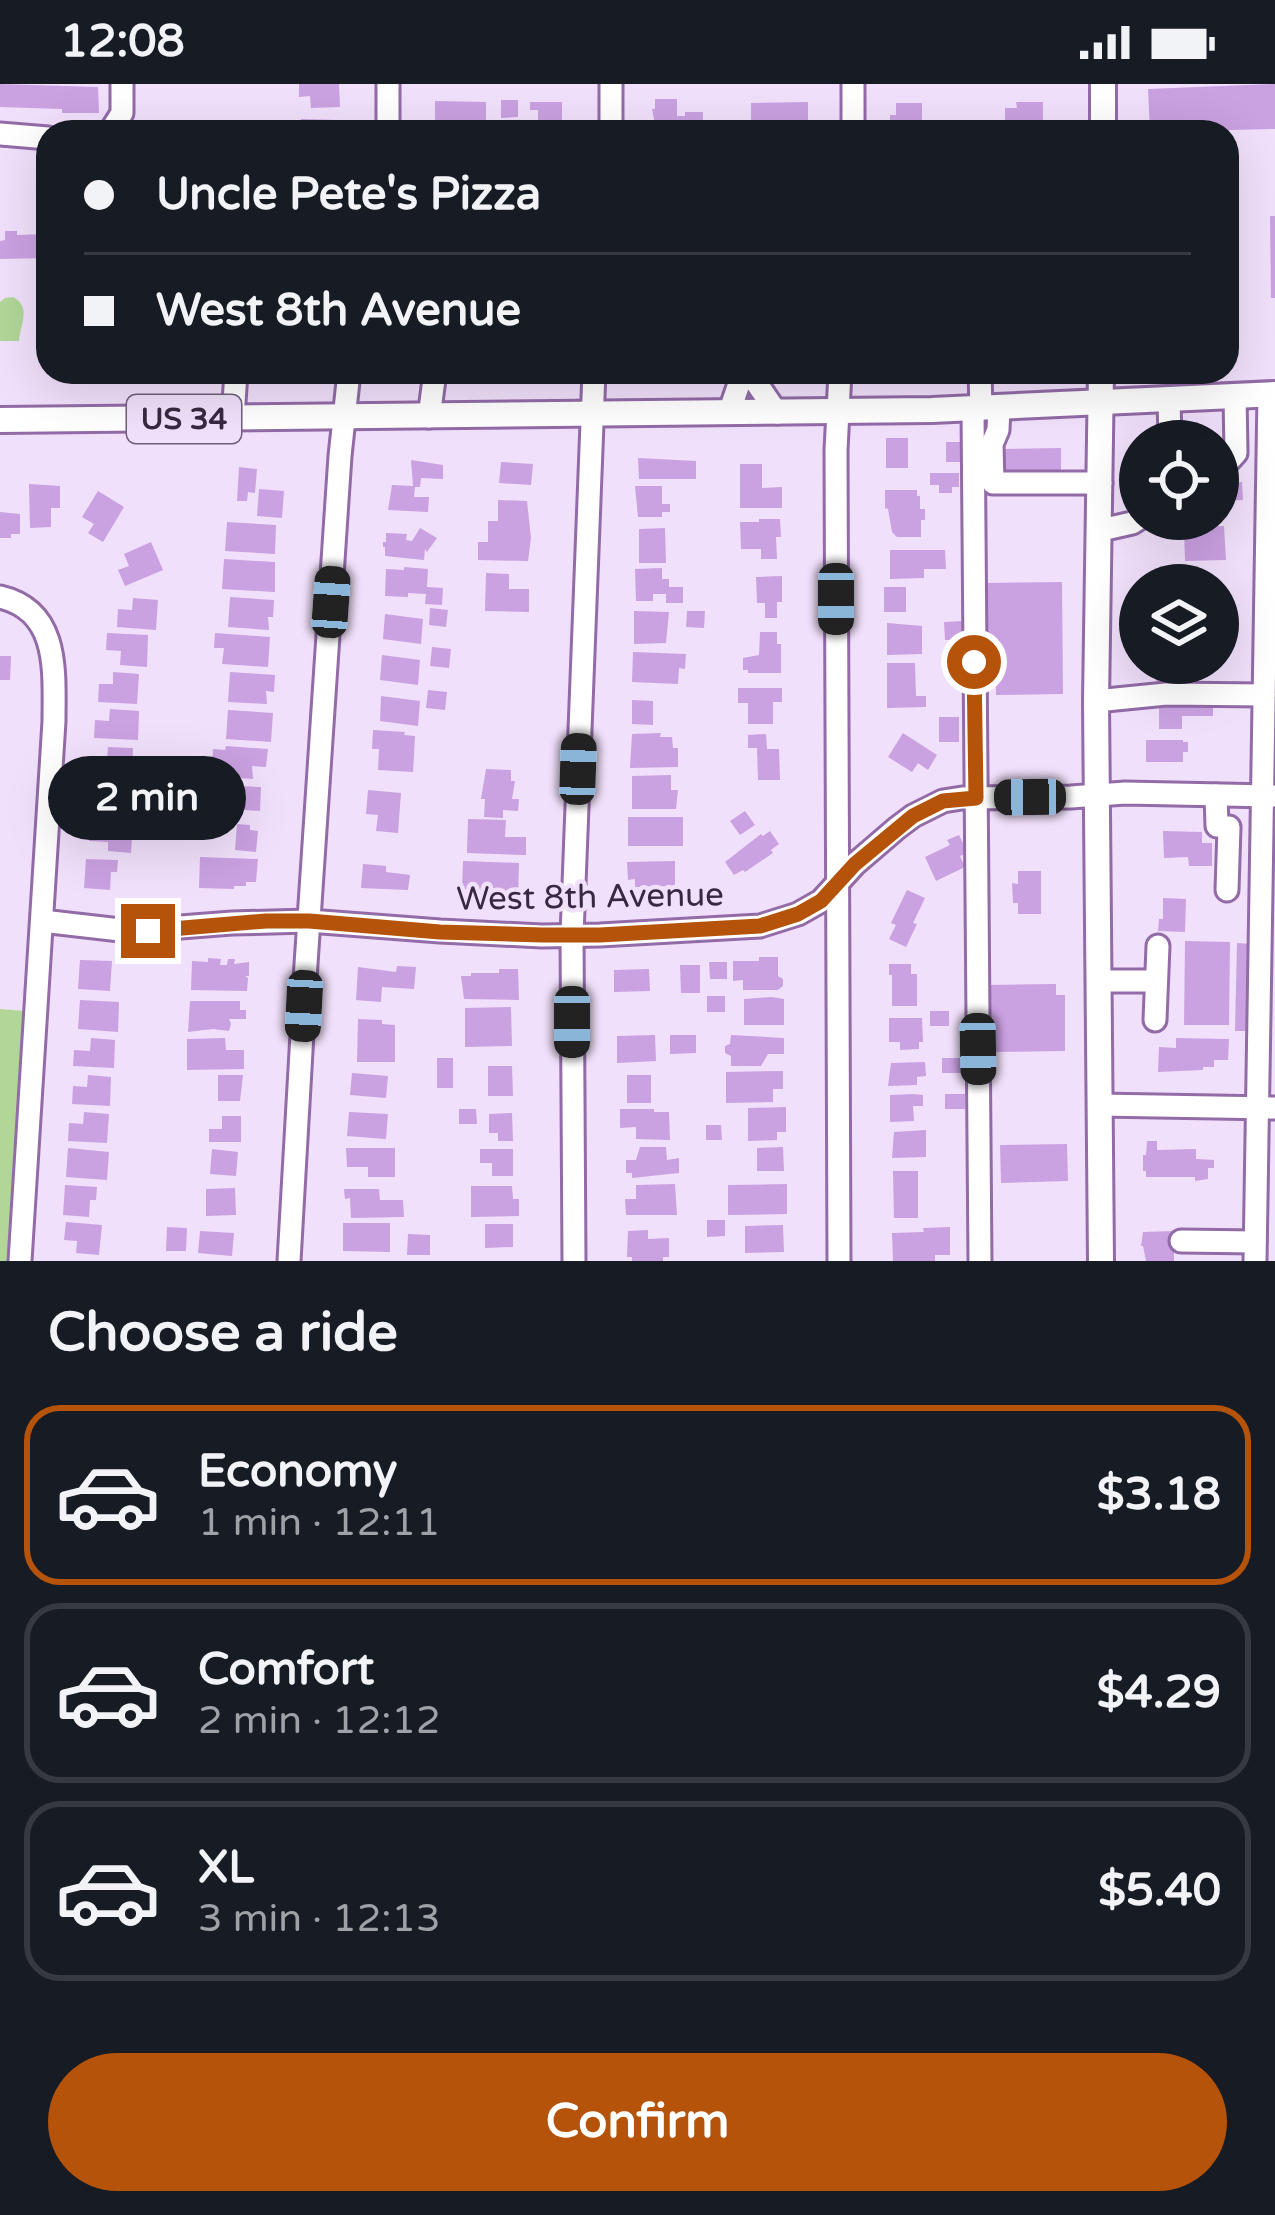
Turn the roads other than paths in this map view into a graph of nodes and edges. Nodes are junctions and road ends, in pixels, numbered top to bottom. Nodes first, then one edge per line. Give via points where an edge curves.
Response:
1 (122, 84) edge
2 (388, 84) edge
3 (610, 84) edge
4 (853, 84) edge
5 (1103, 84) edge
6 (118, 120) edge
7 (388, 120) edge
8 (611, 120) edge
9 (853, 120) edge
10 (1103, 120) edge
11 (0, 134) edge
12 (36, 137) edge
13 (235, 384) edge
14 (348, 384) edge
15 (433, 384) edge
16 (593, 384) edge
17 (741, 384) edge
18 (755, 384) edge
19 (839, 384) edge
20 (981, 384) edge
21 (1101, 384) edge
22 (1272, 394) edge
23 (1234, 396) junction
24 (1169, 399) junction
25 (1101, 403) junction
26 (984, 408) junction
27 (838, 412) junction
28 (729, 413) junction
29 (777, 413) junction
30 (592, 416) junction
31 (344, 417) junction
32 (429, 417) junction
33 (233, 418) junction
34 (0, 420) edge
35 (1170, 420) edge
36 (1235, 420) edge
37 (1101, 483) junction
38 (1119, 526) edge
39 (1101, 530) junction
40 (0, 597) edge
41 (1264, 695) junction
42 (1096, 701) junction
43 (1097, 795) junction
44 (1216, 795) junction
45 (1269, 796) edge
46 (976, 798) junction
47 (837, 883) junction
48 (1227, 890) dead end
49 (41, 921) junction
50 (309, 921) junction
51 (572, 935) junction
52 (1157, 946) dead end
53 (1098, 981) junction
54 (1156, 981) junction
55 (1155, 1020) dead end
56 (1099, 1105) junction
57 (1266, 1108) edge
58 (1181, 1241) dead end
59 (1255, 1251) edge
60 (20, 1261) edge
61 (290, 1261) edge
62 (574, 1261) edge
63 (839, 1261) edge
64 (980, 1261) edge
65 (1101, 1261) edge

1 - 6 street
2 - 7 street
3 - 8 street
4 - 9 street
5 - 10 main road
11 - 12 street
13 - 33 street
14 - 31 street
15 - 32 street
16 - 30 street
17 - 28 street
18 - 29 street
19 - 27 street
20 - 26 street
21 - 25 main road
22 - 23 main road, US 34
22 - 41 street
23 - 24 main road, US 34
23 - 36 street
24 - 25 main road, US 34
24 - 35 street
25 - 26 main road, US 34
25 - 37 main road
26 - 27 main road, US 34
26 - 37 street via 998,430 993,483
26 - 46 street
27 - 29 main road, US 34
27 - 47 street
28 - 29 main road, US 34
28 - 30 main road, US 34
30 - 32 main road, US 34
30 - 51 street
31 - 32 main road, US 34
31 - 33 main road, US 34
31 - 50 street
33 - 34 main road, US 34
37 - 39 main road
38 - 39 street
39 - 42 main road
40 - 49 street via 27,608 51,651
41 - 42 street
41 - 45 street
42 - 43 main road
43 - 44 street, West 8th Avenue
43 - 46 street, West 8th Avenue
43 - 53 main road
44 - 45 street, West 8th Avenue
44 - 48 street via 1217,826 1228,826
45 - 57 street
46 - 47 street, West 8th Avenue via 943,801 913,816
46 - 64 street
47 - 51 street, West 8th Avenue via 810,908 760,926
47 - 63 street
49 - 50 street, West 8th Avenue via 129,931
49 - 60 street
50 - 51 street, West 8th Avenue
50 - 61 street
51 - 62 street
52 - 54 street
53 - 54 street
53 - 56 main road
54 - 55 street
56 - 57 street
56 - 65 main road
57 - 59 street
58 - 59 street

